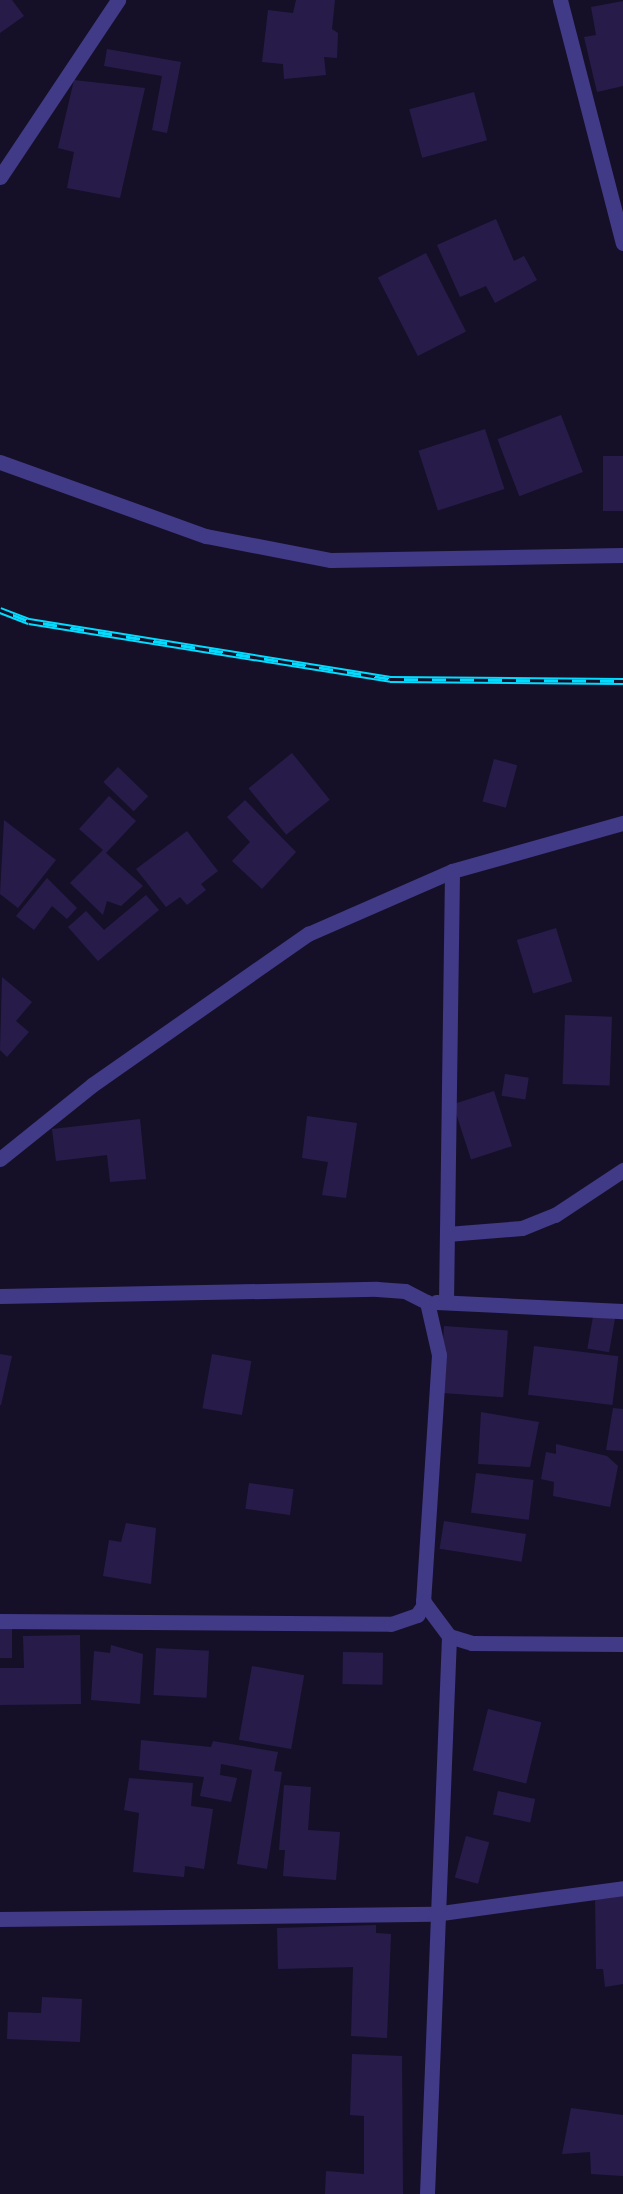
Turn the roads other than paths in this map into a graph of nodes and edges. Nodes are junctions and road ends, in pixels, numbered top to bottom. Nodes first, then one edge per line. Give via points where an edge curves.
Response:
1 (118, 0) edge
2 (560, 0) edge
3 (0, 177) edge
4 (623, 243) edge
5 (0, 462) edge
6 (623, 555) edge
7 (623, 823) edge
8 (452, 871) junction
9 (0, 1159) edge
10 (623, 1170) edge
11 (447, 1234) junction
12 (0, 1296) edge
13 (427, 1302) junction
14 (446, 1302) junction
15 (623, 1311) edge
16 (424, 1603) junction
17 (0, 1621) edge
18 (449, 1636) junction
19 (623, 1644) edge
20 (623, 1888) edge
21 (434, 1914) junction
22 (0, 1919) edge
23 (427, 2194) edge

1 - 3 street
2 - 4 street
5 - 6 street via 206,536 331,560
7 - 8 street
8 - 9 street via 308,934 92,1085
8 - 11 street
10 - 11 street via 555,1215 522,1228
11 - 14 street
12 - 13 street via 377,1290 405,1291
13 - 14 street
13 - 16 street via 439,1355
14 - 15 street
16 - 17 street via 417,1615 391,1624
16 - 18 street
18 - 19 street via 472,1642
18 - 21 street
20 - 21 street
21 - 22 street
21 - 23 street

